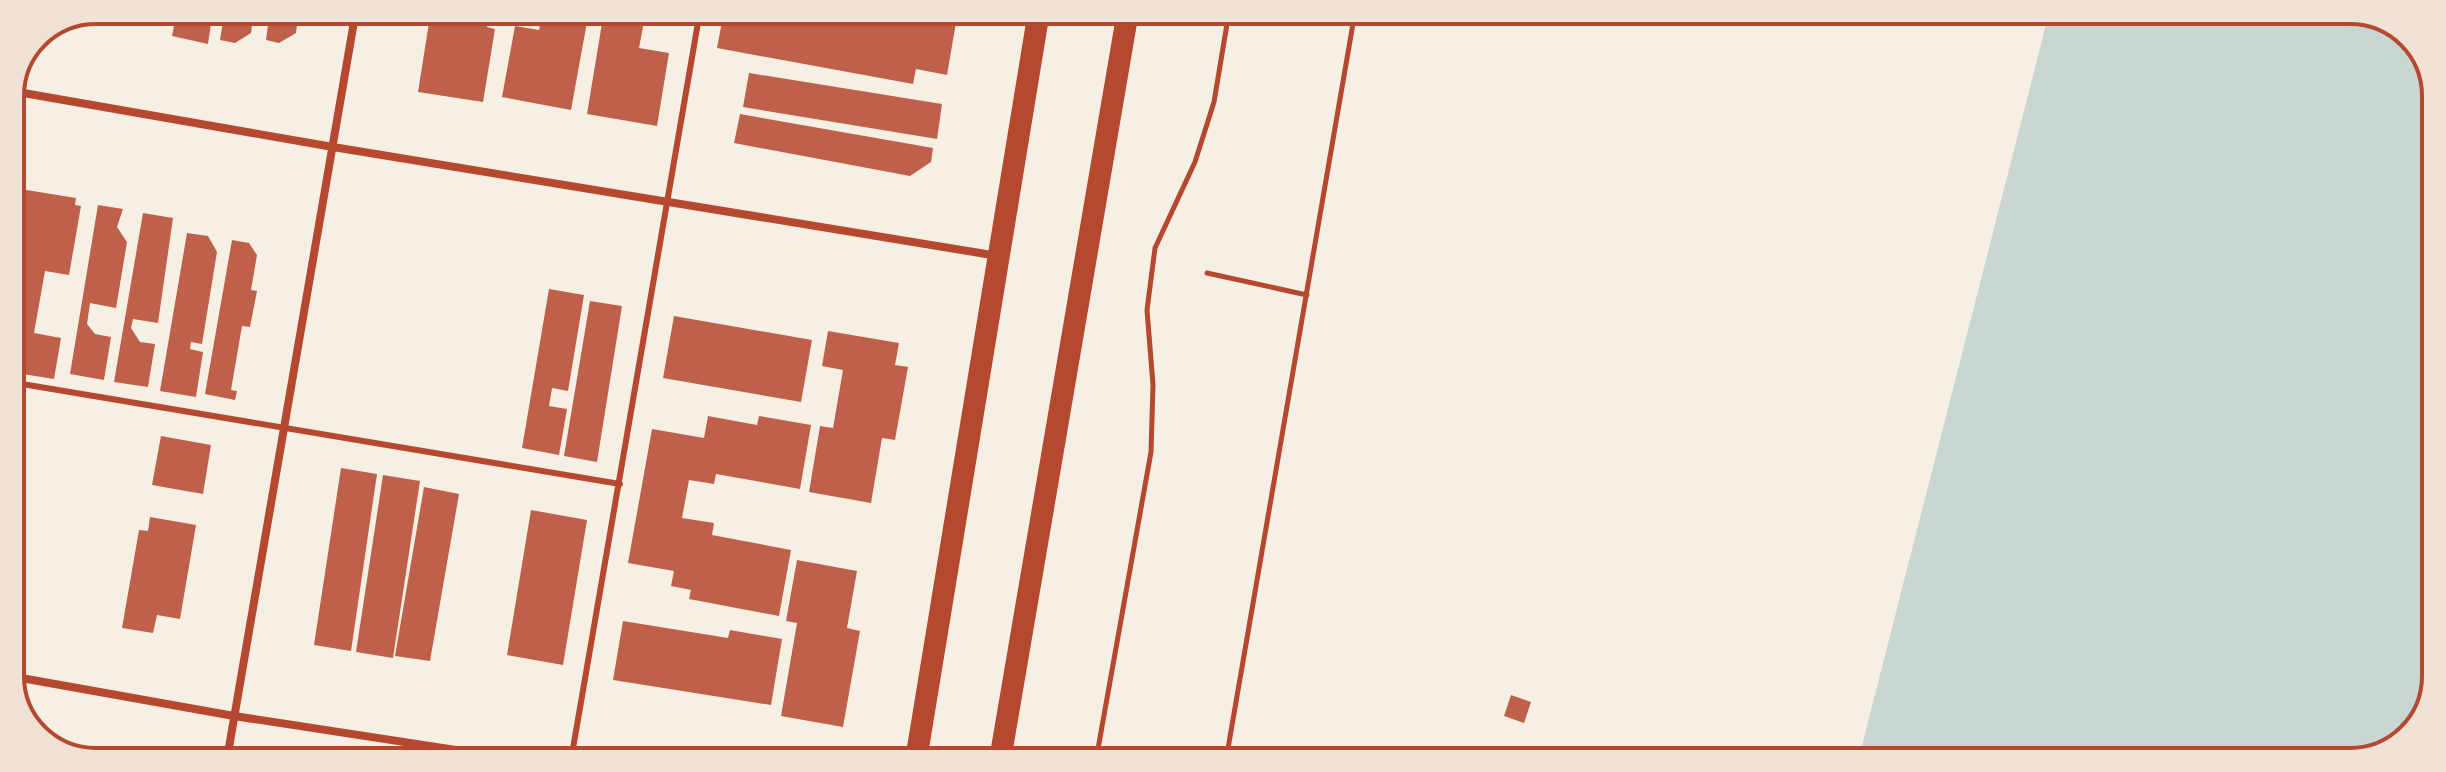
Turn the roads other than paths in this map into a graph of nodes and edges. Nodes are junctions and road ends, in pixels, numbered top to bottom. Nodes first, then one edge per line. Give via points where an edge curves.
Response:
1 (354, 24) edge
2 (698, 24) edge
3 (1037, 24) edge
4 (1126, 24) edge
5 (24, 93) edge
6 (333, 147) junction
7 (667, 200) junction
8 (999, 256) junction
9 (24, 384) edge
10 (284, 427) junction
11 (620, 484) junction
12 (24, 678) edge
13 (234, 716) junction
14 (229, 748) edge
15 (443, 748) edge
16 (573, 748) edge
17 (918, 748) edge
18 (1002, 748) edge

1 - 6 street
2 - 7 lane
3 - 8 highway
4 - 18 highway
5 - 6 street
6 - 7 street
6 - 10 street
7 - 8 street
7 - 11 lane
8 - 17 highway
9 - 10 lane
10 - 11 lane
10 - 13 street
11 - 16 lane
12 - 13 street
13 - 14 street
13 - 15 street

